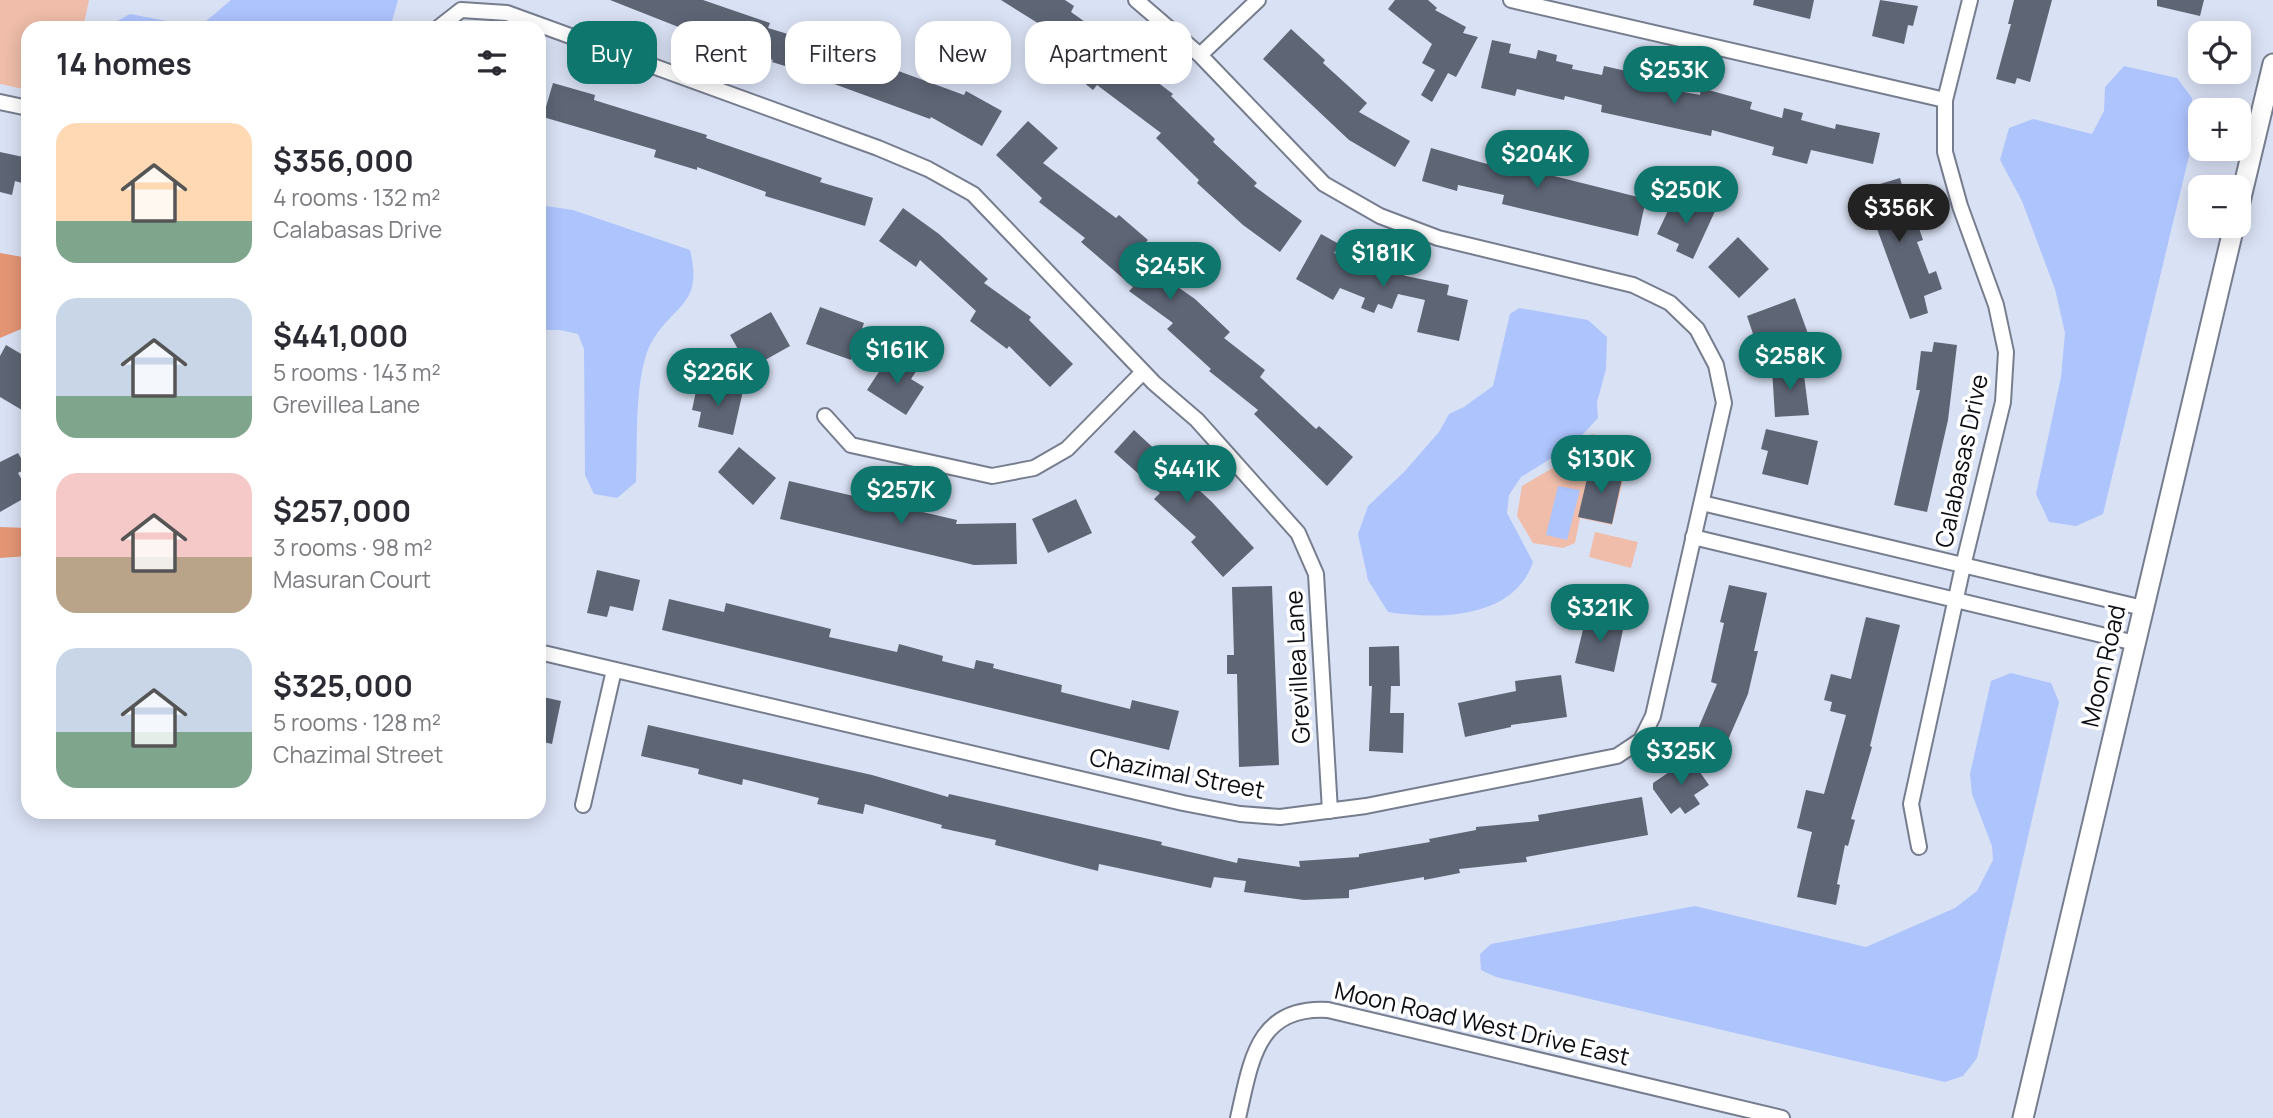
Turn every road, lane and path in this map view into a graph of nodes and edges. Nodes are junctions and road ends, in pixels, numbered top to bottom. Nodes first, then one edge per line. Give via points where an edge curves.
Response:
1 (1136, 0) edge
2 (1258, 0) edge
3 (1511, 0) edge
4 (1970, 0) edge
5 (447, 21) edge
6 (529, 21) edge
7 (546, 27) edge
8 (1200, 55) junction
9 (2273, 64) edge
10 (1945, 100) junction
11 (0, 102) edge
12 (21, 106) edge
13 (2246, 175) edge
14 (2231, 238) edge
15 (1143, 372) junction
16 (825, 416) dead end
17 (1702, 503) junction
18 (1693, 537) junction
19 (1963, 566) junction
20 (1955, 600) junction
21 (2143, 608) junction
22 (2135, 643) junction
23 (546, 654) edge
24 (614, 670) junction
25 (583, 805) dead end
26 (1330, 810) junction
27 (1919, 847) dead end
28 (1238, 1118) edge
29 (1782, 1118) edge
30 (2023, 1118) edge

1 - 8 street, Chazimal Street
2 - 8 street
3 - 10 street
4 - 10 street, Calabasas Drive
5 - 6 street, Grevillea Lane via 461,10 507,13
7 - 15 street, Grevillea Lane via 928,169 973,194
8 - 17 street, Chazimal Street via 1324,184 1380,216 1438,238 1633,285 1670,303 1696,329 1716,365 1724,403
9 - 13 street
10 - 19 street, Calabasas Drive via 1945,152 1996,305 2006,352 2003,402
11 - 12 street
14 - 21 street, Moon Road
15 - 16 street via 1067,449 1034,468 992,476 851,445
15 - 26 street, Grevillea Lane via 1197,420 1298,533 1312,564
17 - 18 street, Chazimal Street
17 - 19 street
18 - 20 street
18 - 26 street, Chazimal Street via 1653,716 1641,740 1617,756
19 - 20 street, Calabasas Drive
19 - 21 street
20 - 22 street
20 - 27 street, Calabasas Drive via 1910,804
21 - 22 street, Moon Road
22 - 30 street, Moon Road
23 - 24 street, Chazimal Street
24 - 25 street
24 - 26 street, Chazimal Street via 1226,811 1280,817
28 - 29 street, Moon Road West Drive East via 1252,1058 1265,1033 1296,1011 1311,1009

